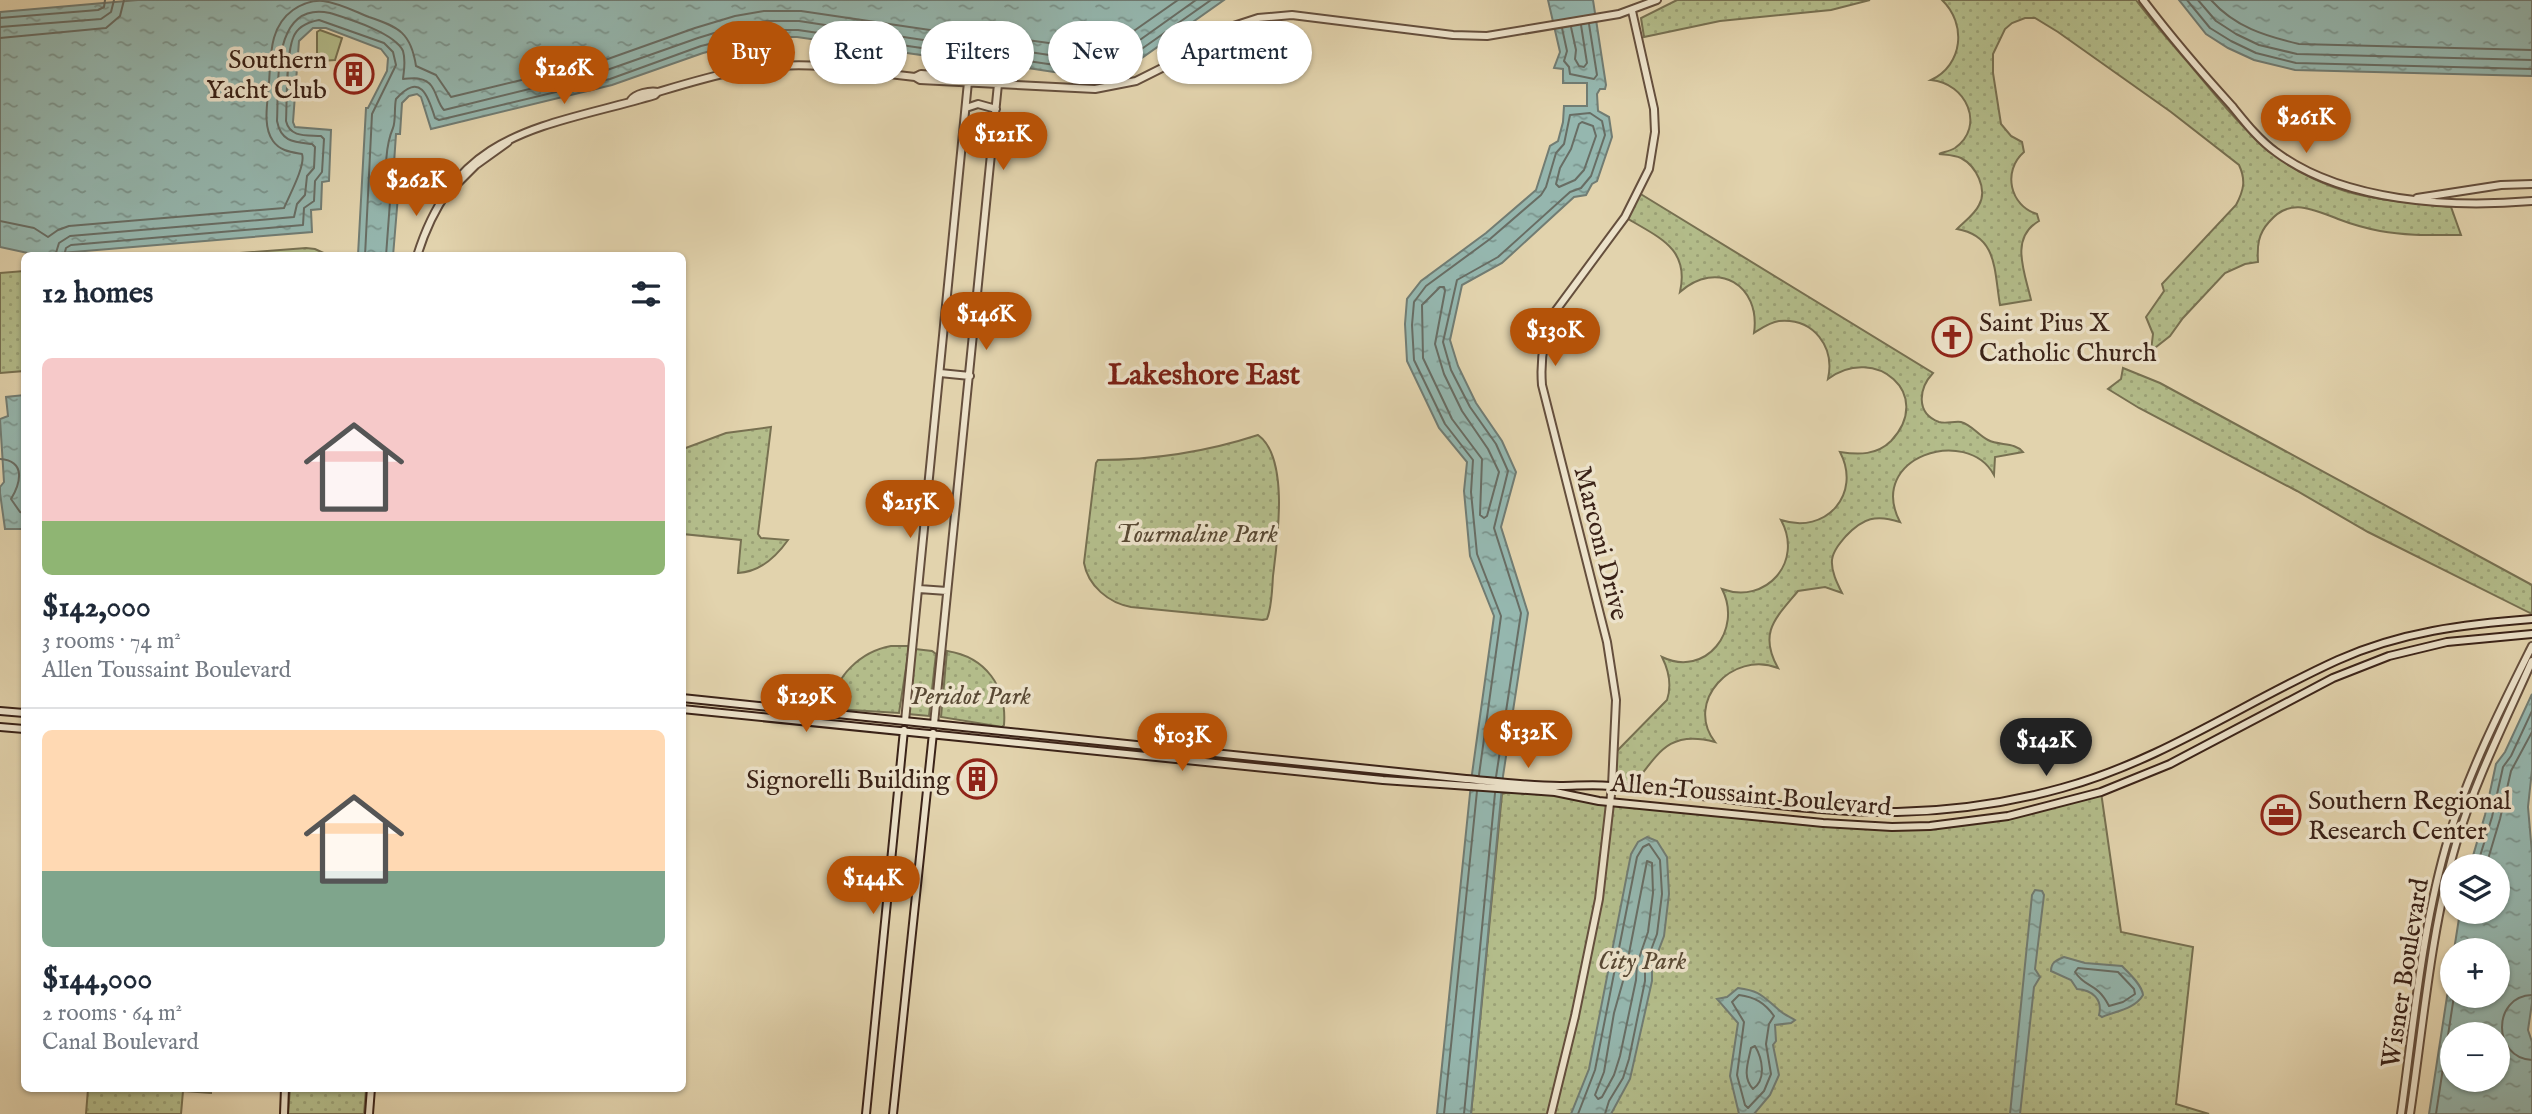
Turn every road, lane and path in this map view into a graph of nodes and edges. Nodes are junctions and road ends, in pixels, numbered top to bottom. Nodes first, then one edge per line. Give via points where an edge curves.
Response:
1 (1657, 0) edge
2 (2143, 0) edge
3 (1632, 11) junction
4 (921, 80) edge
5 (968, 84) edge
6 (998, 84) joint
7 (966, 108) junction
8 (996, 109) junction
9 (2532, 184) edge
10 (2415, 199) junction
11 (2532, 201) edge
12 (418, 252) edge
13 (940, 373) junction
14 (970, 376) junction
15 (919, 589) junction
16 (947, 591) junction
17 (2532, 619) edge
18 (2514, 620) junction
19 (2475, 623) junction
20 (2416, 633) junction
21 (2532, 634) edge
22 (2515, 635) junction
23 (2477, 638) junction
24 (2532, 646) edge
25 (2372, 647) junction
26 (2420, 648) junction
27 (2377, 660) junction
28 (2532, 661) edge
29 (2272, 694) junction
30 (686, 698) edge
31 (2280, 707) junction
32 (780, 708) junction
33 (686, 709) edge
34 (0, 711) edge
35 (21, 713) edge
36 (863, 716) junction
37 (779, 718) junction
38 (905, 721) junction
39 (934, 724) junction
40 (0, 727) edge
41 (862, 727) junction
42 (964, 727) junction
43 (21, 729) edge
44 (904, 732) junction
45 (933, 734) junction
46 (2196, 734) junction
47 (1045, 735) junction
48 (963, 737) junction
49 (1044, 745) junction
50 (2202, 748) junction
51 (1435, 775) junction
52 (1466, 783) junction
53 (1434, 785) junction
54 (1507, 785) junction
55 (1612, 786) junction
56 (1657, 791) junction
57 (1611, 802) junction
58 (1656, 806) junction
59 (1972, 806) junction
60 (1823, 808) junction
61 (1975, 821) junction
62 (1823, 823) junction
63 (285, 1092) edge
64 (371, 1092) edge
65 (284, 1114) edge
66 (369, 1114) edge
67 (866, 1114) edge
68 (893, 1114) edge
69 (1551, 1114) edge
70 (2400, 1114) edge
71 (2410, 1114) edge

1 - 3 street
2 - 10 street via 2194,65 2276,153 2318,176
3 - 6 street via 1487,36 1277,16 1218,31 1151,74 1114,86
3 - 55 street, Marconi Drive via 1654,109 1651,160 1625,217 1554,313 1541,368 1612,665 1617,716
4 - 12 street via 782,64 741,69 634,96 501,142 480,156 448,188
5 - 7 street
6 - 8 street
7 - 8 street via 978,104
7 - 13 street
8 - 14 street
9 - 10 street
10 - 11 street via 2461,204
13 - 14 street
13 - 15 street
14 - 16 street
15 - 16 street
15 - 38 street
16 - 39 street
17 - 18 street, Allen Toussaint Boulevard
18 - 19 street, Allen Toussaint Boulevard
18 - 22 street
19 - 20 street, Allen Toussaint Boulevard
19 - 23 street
20 - 25 street, Allen Toussaint Boulevard
20 - 26 street
21 - 22 street, Allen Toussaint Boulevard
22 - 23 street, Allen Toussaint Boulevard
23 - 26 street, Allen Toussaint Boulevard
24 - 70 street, Wisner Boulevard via 2470,775 2449,838 2428,933
25 - 27 street
25 - 29 street, Allen Toussaint Boulevard
26 - 27 street, Allen Toussaint Boulevard
27 - 31 street, Allen Toussaint Boulevard
28 - 71 street, Wisner Boulevard via 2474,791 2456,845 2438,929
29 - 31 street
29 - 46 street, Allen Toussaint Boulevard
30 - 32 street, Allen Toussaint Boulevard
31 - 50 street, Allen Toussaint Boulevard
32 - 36 street, Allen Toussaint Boulevard
32 - 37 street
33 - 37 street, Allen Toussaint Boulevard
34 - 35 street
36 - 38 street, Allen Toussaint Boulevard
36 - 41 street
37 - 41 street, Allen Toussaint Boulevard
38 - 39 street, Allen Toussaint Boulevard
38 - 44 street
39 - 42 street, Allen Toussaint Boulevard
39 - 45 street
40 - 43 street
41 - 44 street, Allen Toussaint Boulevard
42 - 47 street, Allen Toussaint Boulevard
42 - 48 street
44 - 45 street, Allen Toussaint Boulevard
44 - 67 street
45 - 48 street, Allen Toussaint Boulevard
45 - 68 street
46 - 50 street
46 - 59 street, Allen Toussaint Boulevard via 2091,779
47 - 49 street
47 - 51 street, Allen Toussaint Boulevard
48 - 49 street, Allen Toussaint Boulevard
49 - 53 street, Allen Toussaint Boulevard
50 - 61 street, Allen Toussaint Boulevard via 2094,794
51 - 52 street, Allen Toussaint Boulevard
51 - 53 street
52 - 53 street, Allen Toussaint Boulevard
52 - 54 street, Allen Toussaint Boulevard
54 - 55 street, Allen Toussaint Boulevard
54 - 57 street, Allen Toussaint Boulevard
55 - 56 street, Allen Toussaint Boulevard
55 - 57 street, Marconi Drive
56 - 58 street
56 - 60 street, Allen Toussaint Boulevard
57 - 58 street, Allen Toussaint Boulevard
57 - 69 street, Marconi Drive via 1593,934
58 - 62 street, Allen Toussaint Boulevard
59 - 60 street, Allen Toussaint Boulevard via 1897,812
59 - 61 street
60 - 62 street
61 - 62 street, Allen Toussaint Boulevard via 1892,827
63 - 65 street
64 - 66 street

